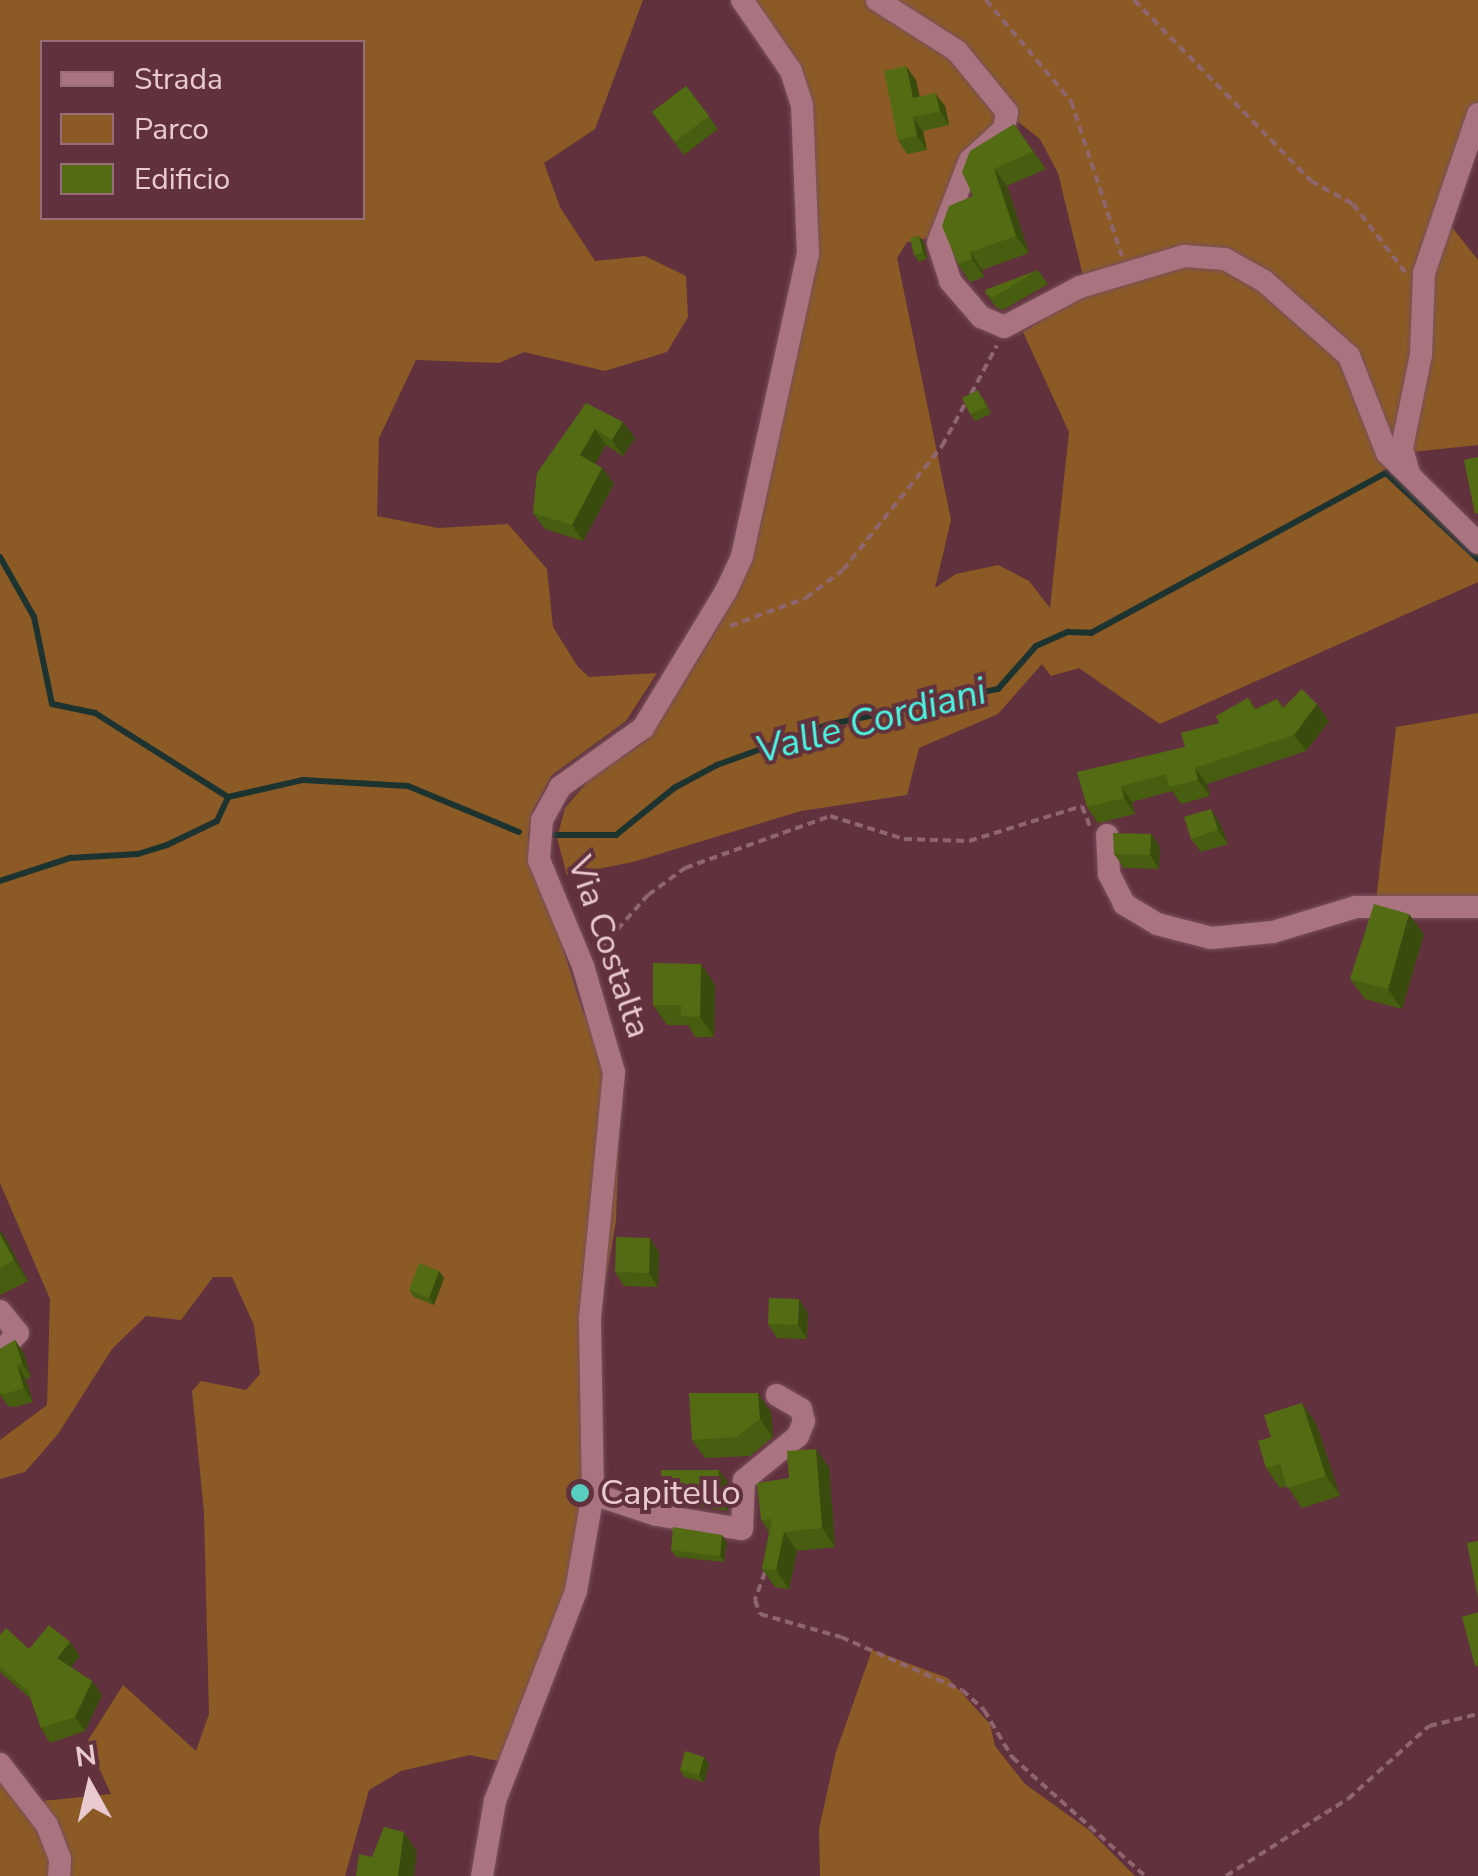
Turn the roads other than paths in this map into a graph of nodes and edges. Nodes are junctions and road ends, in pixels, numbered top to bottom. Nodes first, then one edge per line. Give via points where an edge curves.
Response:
1 (742, 0) edge
2 (878, 0) edge
3 (1478, 114) edge
4 (1409, 474) junction
5 (1478, 544) edge
6 (1107, 834) road end
7 (1478, 907) edge
8 (0, 1311) edge
9 (0, 1352) edge
10 (777, 1395) dead end
11 (593, 1494) junction
12 (0, 1764) edge
13 (59, 1876) edge
14 (482, 1876) edge

1 - 11 street, Via Costalta via 791,71 802,105 808,254 742,556 708,626 643,728 560,787 542,820 539,860 582,966 614,1072 590,1318
2 - 4 street via 957,51 1007,112 1004,129 970,160 938,243 950,281 981,317 1004,327 1080,288 1200,256 1225,259 1264,281 1349,356 1387,453
3 - 4 street via 1424,273 1418,380 1402,448
4 - 5 street
6 - 7 street via 1109,874 1124,904 1157,924 1211,938 1273,932 1356,907
8 - 9 street via 18,1333
10 - 11 street via 801,1409 804,1421 798,1436 744,1480 742,1529 657,1515
11 - 14 street, Via Costalta via 576,1590 495,1801
12 - 13 street via 47,1825

